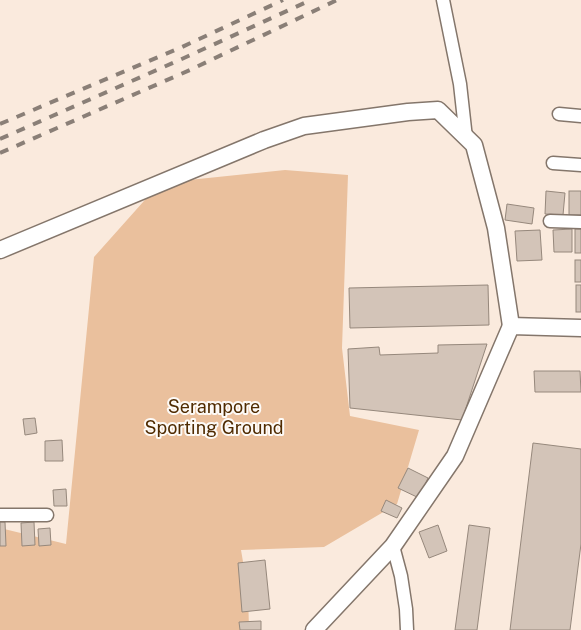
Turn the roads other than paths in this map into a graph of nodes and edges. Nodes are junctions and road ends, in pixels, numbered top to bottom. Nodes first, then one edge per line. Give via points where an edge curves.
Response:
1 (443, 0) edge
2 (558, 114) dead end
3 (581, 116) edge
4 (466, 138) junction
5 (553, 163) dead end
6 (581, 165) edge
7 (550, 222) dead end
8 (581, 222) edge
9 (0, 250) edge
10 (511, 326) junction
11 (581, 328) edge
12 (0, 515) edge
13 (47, 515) dead end
14 (393, 546) junction
15 (314, 630) edge
16 (407, 630) edge

1 - 4 street via 460,84
2 - 3 street
4 - 9 street via 438,110 304,126
4 - 10 street via 474,145 496,228
5 - 6 street
7 - 8 street
10 - 11 street
10 - 14 street via 455,456
12 - 13 street
14 - 15 street
14 - 16 street via 401,576

